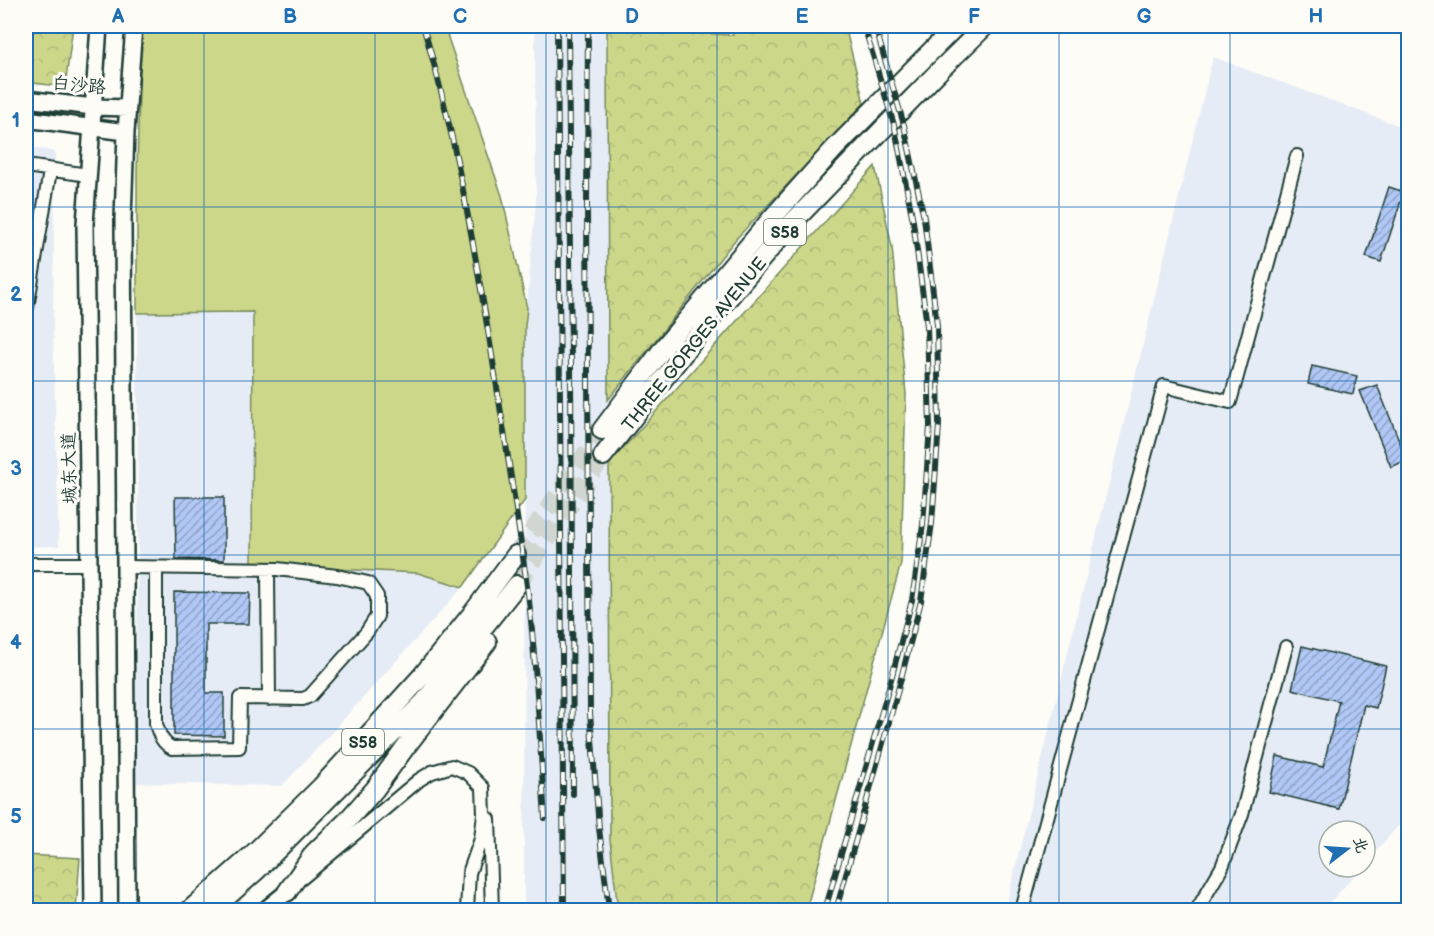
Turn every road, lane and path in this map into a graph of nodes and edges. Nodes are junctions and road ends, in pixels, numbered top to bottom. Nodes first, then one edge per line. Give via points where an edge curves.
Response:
1 (99, 26) edge
2 (134, 26) edge
3 (956, 26) edge
4 (985, 26) edge
5 (26, 99) edge
6 (93, 107) junction
7 (128, 108) junction
8 (26, 118) edge
9 (92, 128) junction
10 (126, 132) junction
11 (1297, 156) dead end
12 (26, 166) edge
13 (50, 171) junction
14 (88, 175) junction
15 (27, 308) dead end
16 (602, 430) tunnel mouth
17 (603, 456) tunnel mouth
18 (516, 555) tunnel mouth
19 (26, 564) edge
20 (89, 564) junction
21 (125, 567) junction
22 (156, 568) junction
23 (268, 569) junction
24 (1286, 647) dead end
25 (269, 699) junction
26 (483, 788) junction
27 (287, 892) junction
28 (93, 910) edge
29 (127, 910) edge
30 (190, 910) edge
31 (212, 910) edge
32 (265, 910) edge
33 (467, 910) edge
34 (492, 910) edge
35 (1022, 910) edge
36 (1197, 910) edge

1 - 6 main road, 城东大道
2 - 7 main road
3 - 16 highway, THREE GORGES AVENUE / S58 via 772,218 665,346
4 - 17 highway, THREE GORGES AVENUE / S58 via 792,223
5 - 6 main road, 白沙路
6 - 7 main road, 白沙路
6 - 9 main road, 城东大道
7 - 10 main road
8 - 9 main road
9 - 10 main road
9 - 14 main road, 城东大道
10 - 21 main road
11 - 35 street via 1230,402 1164,386
12 - 13 street
13 - 14 street
13 - 15 street
14 - 20 main road, 城东大道 via 85,224
18 - 30 highway, S58 via 422,676 321,787
19 - 20 street
20 - 28 main road, 城东大道
21 - 22 street
21 - 29 main road
22 - 23 street
22 - 25 street via 156,724 167,746 238,747 240,698
23 - 25 street
23 - 25 street via 337,576 368,584 377,596 377,616 367,632 310,696
24 - 36 street via 1242,814 1222,867
26 - 27 street via 468,773 452,766 432,772
26 - 33 street via 481,839 468,873
26 - 34 street via 489,813
27 - 31 highway, S58 via 314,853 375,789 457,683 486,644 517,585 424,702
27 - 32 main road

